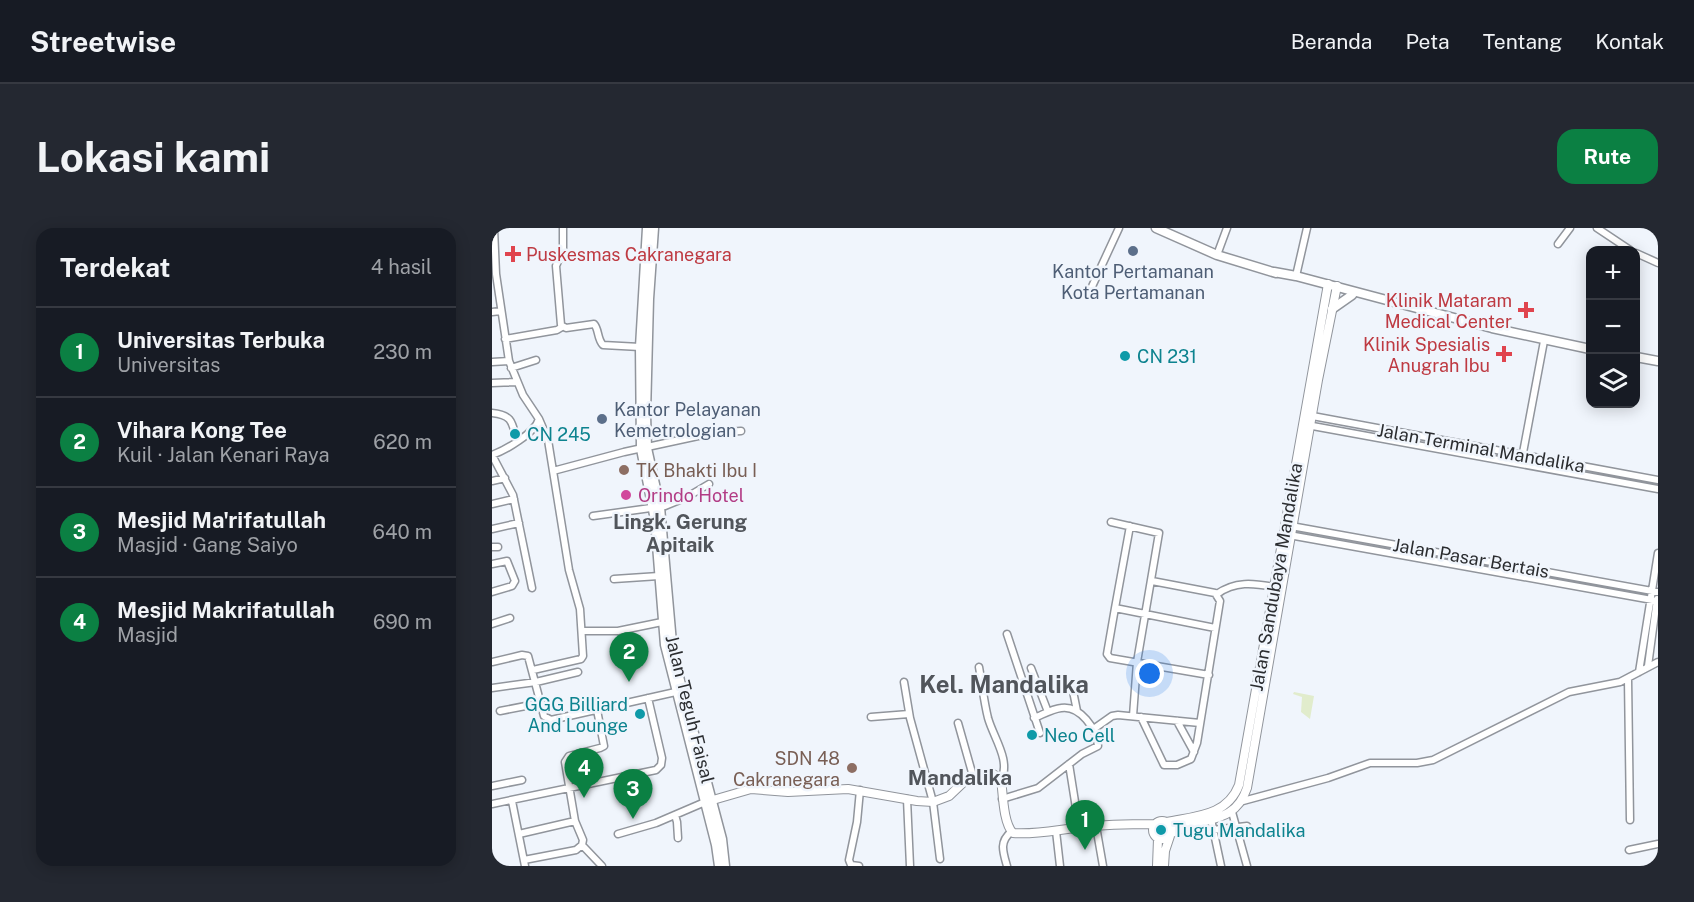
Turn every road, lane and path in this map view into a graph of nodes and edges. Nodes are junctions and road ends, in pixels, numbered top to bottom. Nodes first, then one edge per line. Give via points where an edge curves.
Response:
1 (494, 228) edge
2 (563, 228) edge
3 (647, 228) edge
4 (654, 228) edge
5 (1119, 228) edge
6 (1156, 228) edge
7 (1227, 228) edge
8 (1307, 228) edge
9 (1570, 228) edge
10 (1597, 228) edge
11 (1558, 244) dead end
12 (1624, 246) edge
13 (1217, 255) junction
14 (1640, 255) edge
15 (1658, 262) edge
16 (1274, 272) junction
17 (494, 274) edge
18 (1296, 276) junction
19 (1332, 287) junction
20 (1089, 293) dead end
21 (1352, 295) junction
22 (1332, 309) junction
23 (1419, 309) junction
24 (501, 311) junction
25 (492, 312) edge
26 (563, 327) junction
27 (505, 339) junction
28 (1544, 341) junction
29 (640, 347) junction
30 (1586, 348) edge
31 (1640, 358) edge
32 (536, 360) dead end
33 (509, 361) junction
34 (492, 362) edge
35 (1658, 362) edge
36 (512, 368) junction
37 (517, 382) junction
38 (492, 383) edge
39 (492, 413) edge
40 (1308, 416) junction
41 (539, 419) junction
42 (1306, 425) junction
43 (741, 431) dead end
44 (517, 441) junction
45 (644, 448) junction
46 (492, 455) edge
47 (1522, 455) junction
48 (1521, 463) junction
49 (553, 471) junction
50 (505, 478) junction
51 (1658, 480) edge
52 (492, 481) edge
53 (708, 484) dead end
54 (1658, 489) edge
55 (514, 499) junction
56 (492, 504) edge
57 (656, 508) junction
58 (593, 516) dead end
59 (1111, 522) dead end
60 (519, 523) junction
61 (1130, 526) junction
62 (1288, 526) junction
63 (492, 529) edge
64 (1287, 535) junction
65 (1658, 553) edge
66 (492, 564) edge
67 (659, 576) junction
68 (614, 579) dead end
69 (1152, 581) junction
70 (1274, 587) junction
71 (532, 588) dead end
72 (492, 592) edge
73 (1217, 594) junction
74 (1656, 596) edge
75 (1649, 599) junction
76 (1115, 608) junction
77 (1146, 614) junction
78 (510, 618) dead end
79 (662, 622) junction
80 (492, 624) edge
81 (1215, 628) junction
82 (582, 631) junction
83 (1007, 634) dead end
84 (492, 662) edge
85 (1658, 662) edge
86 (1137, 663) junction
87 (1648, 666) junction
88 (979, 667) dead end
89 (1031, 668) dead end
90 (533, 670) junction
91 (578, 672) dead end
92 (1639, 672) junction
93 (1209, 675) junction
94 (1628, 679) junction
95 (1262, 680) junction
96 (536, 682) junction
97 (904, 682) dead end
98 (492, 688) edge
99 (680, 691) junction
100 (1073, 692) dead end
101 (648, 698) junction
102 (541, 704) junction
103 (597, 710) junction
104 (500, 711) dead end
105 (1077, 711) junction
106 (1048, 712) junction
107 (909, 714) junction
108 (1133, 716) junction
109 (871, 717) dead end
110 (1141, 717) junction
111 (1034, 718) junction
112 (1177, 721) junction
113 (958, 723) dead end
114 (1200, 723) junction
115 (1095, 728) dead end
116 (1040, 733) dead end
117 (1194, 752) junction
118 (1249, 753) junction
119 (1069, 764) junction
120 (973, 776) junction
121 (522, 780) dead end
122 (1001, 782) junction
123 (492, 786) edge
124 (569, 788) junction
125 (860, 790) junction
126 (907, 799) junction
127 (1002, 799) junction
128 (512, 801) junction
129 (708, 801) junction
130 (1243, 801) junction
131 (933, 802) junction
132 (492, 804) edge
133 (1232, 812) junction
134 (675, 815) junction
135 (1211, 819) junction
136 (1630, 819) dead end
137 (575, 821) junction
138 (1167, 822) junction
139 (1155, 824) junction
140 (1247, 825) dead end
141 (1096, 826) junction
142 (1079, 827) junction
143 (1238, 830) junction
144 (1056, 831) junction
145 (1011, 832) junction
146 (1195, 832) dead end
147 (1214, 832) junction
148 (519, 834) junction
149 (618, 834) dead end
150 (1171, 835) junction
151 (678, 838) dead end
152 (1158, 839) junction
153 (1658, 844) edge
154 (582, 845) junction
155 (1629, 849) dead end
156 (940, 859) dead end
157 (524, 863) edge
158 (602, 866) edge
159 (719, 866) edge
160 (725, 866) edge
161 (859, 866) edge
162 (910, 866) edge
163 (1006, 866) edge
164 (1060, 866) edge
165 (1103, 866) edge
166 (1157, 866) edge
167 (1164, 866) edge
168 (1221, 866) edge
169 (1247, 866) edge

1 - 17 street
2 - 26 street via 563,249 556,266
3 - 29 highway, Jalan Teguh Faisal
4 - 45 highway, Jalan Teguh Faisal
5 - 20 street
6 - 13 highway
7 - 13 street
8 - 18 street
9 - 11 street
10 - 12 street
13 - 16 highway
14 - 15 street
16 - 18 highway
16 - 19 highway
17 - 24 street
18 - 19 highway
19 - 21 highway
19 - 22 main road
19 - 23 highway
19 - 40 main road, Jalan Sandubaya Mandalika
21 - 22 highway
21 - 23 highway
22 - 40 main road
23 - 28 highway
24 - 25 street
24 - 27 street
26 - 27 street
26 - 29 street via 594,324 603,345
27 - 33 street
28 - 30 highway
28 - 47 street
29 - 45 highway, Jalan Teguh Faisal via 639,412
31 - 35 highway
32 - 36 street
33 - 34 street
33 - 36 street
36 - 37 street
37 - 38 street
37 - 41 street
39 - 44 street via 510,418
40 - 42 main road, Jalan Sandubaya Mandalika
40 - 47 street, Jalan Terminal Mandalika
41 - 44 street
41 - 49 street via 547,436
42 - 48 street
42 - 62 main road, Jalan Sandubaya Mandalika
43 - 45 street via 712,433
44 - 46 street
45 - 49 street
45 - 57 highway, Jalan Teguh Faisal
46 - 50 street
47 - 48 street
47 - 51 street, Jalan Terminal Mandalika
48 - 54 street
49 - 82 street
50 - 52 street
50 - 55 street
53 - 57 street via 687,497
55 - 56 street
55 - 60 street
57 - 58 street
57 - 67 highway, Jalan Teguh Faisal
57 - 99 highway, Jalan Teguh Faisal
59 - 61 street
60 - 63 street
60 - 71 street
61 - 69 street via 1159,533
61 - 76 street
62 - 64 main road, Jalan Sandubaya Mandalika
62 - 74 street, Jalan Pasar Bertais
64 - 70 main road, Jalan Sandubaya Mandalika
64 - 75 street
64 - 95 main road
65 - 74 street
66 - 72 street via 508,561 515,580 514,584
67 - 68 street
67 - 79 highway, Jalan Teguh Faisal
69 - 73 street
69 - 77 street
70 - 73 street via 1246,583
70 - 95 main road, Jalan Sandubaya Mandalika
73 - 81 street via 1220,601
74 - 75 street
74 - 87 street
75 - 92 street
76 - 77 street
76 - 86 street via 1107,655
77 - 81 street
77 - 86 street
78 - 80 street
79 - 82 street via 618,631
79 - 99 highway, Jalan Teguh Faisal
81 - 93 street
82 - 90 street via 582,658
83 - 111 street
84 - 90 street via 525,655
85 - 87 street
86 - 93 street
86 - 108 street
87 - 92 street
88 - 122 street via 989,720 1003,758 1005,772
89 - 106 street
90 - 96 street
91 - 96 street
92 - 94 street
93 - 114 street
94 - 130 street via 1573,691 1433,760 1370,763
94 - 136 street
95 - 118 main road, Jalan Sandubaya Mandalika
96 - 98 street
96 - 102 street
97 - 107 street
99 - 101 street
99 - 129 highway, Jalan Teguh Faisal
100 - 105 street
101 - 103 street
101 - 124 street via 662,755 658,768
102 - 103 street via 544,716 551,720
102 - 104 street
103 - 124 street via 604,746 567,757
105 - 106 street via 1062,708
105 - 119 street via 1089,724 1098,746
106 - 111 street
107 - 109 street
107 - 131 street
108 - 110 street
108 - 115 street via 1112,716
110 - 112 street
110 - 117 street via 1164,765 1185,762
111 - 116 street
112 - 114 street
112 - 117 street
113 - 120 street
114 - 117 street
118 - 130 main road
118 - 138 main road, Jalan Sandubaya Mandalika via 1229,803 1215,811
119 - 127 street via 1033,790
119 - 142 street
120 - 122 main road via 995,774
120 - 131 main road via 949,796
121 - 123 street
122 - 127 main road
124 - 128 street
124 - 137 street
125 - 126 main road
125 - 129 main road via 755,789
125 - 161 street via 849,860 851,865
126 - 131 main road
126 - 162 street
127 - 145 main road
128 - 132 street
128 - 148 street
129 - 134 street
129 - 159 highway, Jalan Teguh Faisal
129 - 160 highway, Jalan Teguh Faisal via 722,838
130 - 133 main road
131 - 156 street
133 - 135 main road
133 - 143 street
134 - 149 street
134 - 151 street
135 - 147 street
135 - 150 main road via 1185,826
137 - 148 street
137 - 154 street
138 - 139 main road
138 - 150 main road
139 - 141 main road
139 - 152 main road via 1153,832
140 - 143 street
141 - 142 main road
141 - 165 street
142 - 144 main road
143 - 147 street
143 - 169 street
144 - 145 main road
144 - 164 street
145 - 163 street via 1002,844
146 - 147 street
147 - 168 street
148 - 157 street
150 - 152 main road
150 - 167 main road
152 - 166 main road
153 - 155 street
154 - 157 street
154 - 158 street

